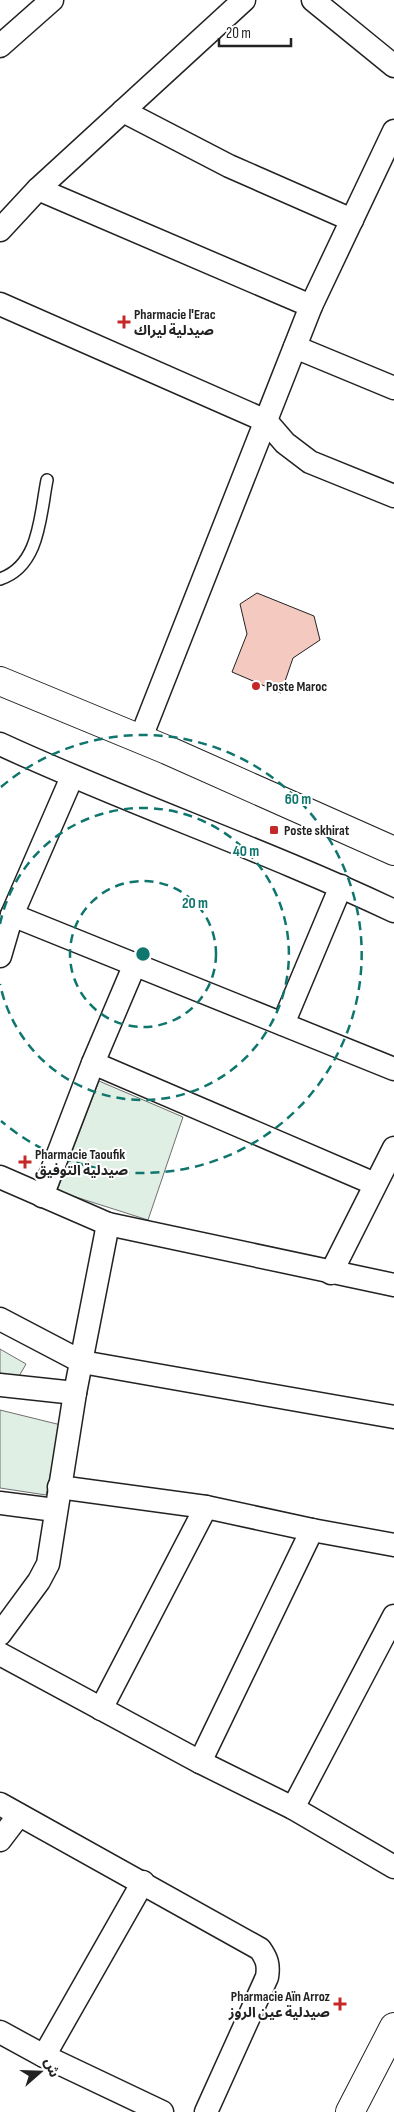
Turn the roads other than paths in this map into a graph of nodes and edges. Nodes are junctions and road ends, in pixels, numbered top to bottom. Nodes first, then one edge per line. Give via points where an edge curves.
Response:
1 (52, 0) edge
2 (244, 0) edge
3 (313, 0) edge
4 (0, 46) edge
5 (394, 66) edge
6 (123, 111) junction
7 (394, 131) edge
8 (38, 189) junction
9 (352, 220) junction
10 (0, 230) edge
11 (0, 304) edge
12 (312, 306) junction
13 (295, 347) junction
14 (394, 388) edge
15 (266, 421) junction
16 (47, 480) dead end
17 (394, 496) edge
18 (0, 580) edge
19 (0, 681) edge
20 (140, 740) junction
21 (0, 744) edge
22 (72, 777) junction
23 (394, 850) edge
24 (341, 886) junction
25 (394, 911) edge
26 (12, 915) junction
27 (0, 956) edge
28 (135, 964) junction
29 (283, 1024) junction
30 (93, 1064) junction
31 (394, 1069) edge
32 (394, 1148) edge
33 (0, 1177) edge
34 (375, 1184) junction
35 (42, 1196) junction
36 (108, 1224) junction
37 (331, 1273) junction
38 (394, 1284) edge
39 (0, 1319) edge
40 (82, 1362) junction
41 (0, 1385) edge
42 (75, 1393) junction
43 (394, 1417) edge
44 (59, 1487) junction
45 (0, 1502) edge
46 (206, 1507) junction
47 (55, 1510) junction
48 (312, 1530) junction
49 (394, 1545) edge
50 (394, 1616) edge
51 (0, 1634) edge
52 (0, 1654) edge
53 (101, 1709) junction
54 (200, 1762) junction
55 (293, 1808) junction
56 (9, 1810) edge
57 (0, 1840) edge
58 (394, 1867) edge
59 (143, 1882) junction
60 (394, 2027) edge
61 (0, 2032) edge
62 (44, 2056) junction
63 (162, 2112) edge
64 (206, 2112) edge
65 (350, 2112) edge

1 - 4 street
2 - 6 street
3 - 5 street
6 - 8 street
6 - 9 street via 229,166
7 - 9 street
8 - 10 street
8 - 12 street
9 - 12 street
11 - 15 street
12 - 13 street
13 - 14 street
13 - 15 street
15 - 17 street via 310,462
15 - 20 street
16 - 18 lane via 33,548 21,567
19 - 20 main road
20 - 23 main road
21 - 22 street
22 - 24 street
22 - 26 street
24 - 25 street
24 - 29 street
26 - 27 street
26 - 28 street
28 - 29 street
28 - 30 street
29 - 31 street
30 - 34 street
30 - 35 street
32 - 34 street
33 - 35 street
34 - 37 street
35 - 36 street
36 - 37 street
36 - 40 street
37 - 38 street
39 - 40 street
40 - 42 street
40 - 43 street
41 - 42 street
42 - 44 street
44 - 46 street
44 - 47 street
45 - 47 street
46 - 48 street
46 - 53 street
47 - 51 street via 48,1564
48 - 49 street
48 - 54 street
50 - 55 street
52 - 53 street
53 - 54 street
54 - 55 street
55 - 58 street
56 - 57 street
56 - 59 street
59 - 62 street
59 - 64 street via 260,1949 267,1958 267,1977
60 - 65 main road
61 - 62 street
62 - 63 street

